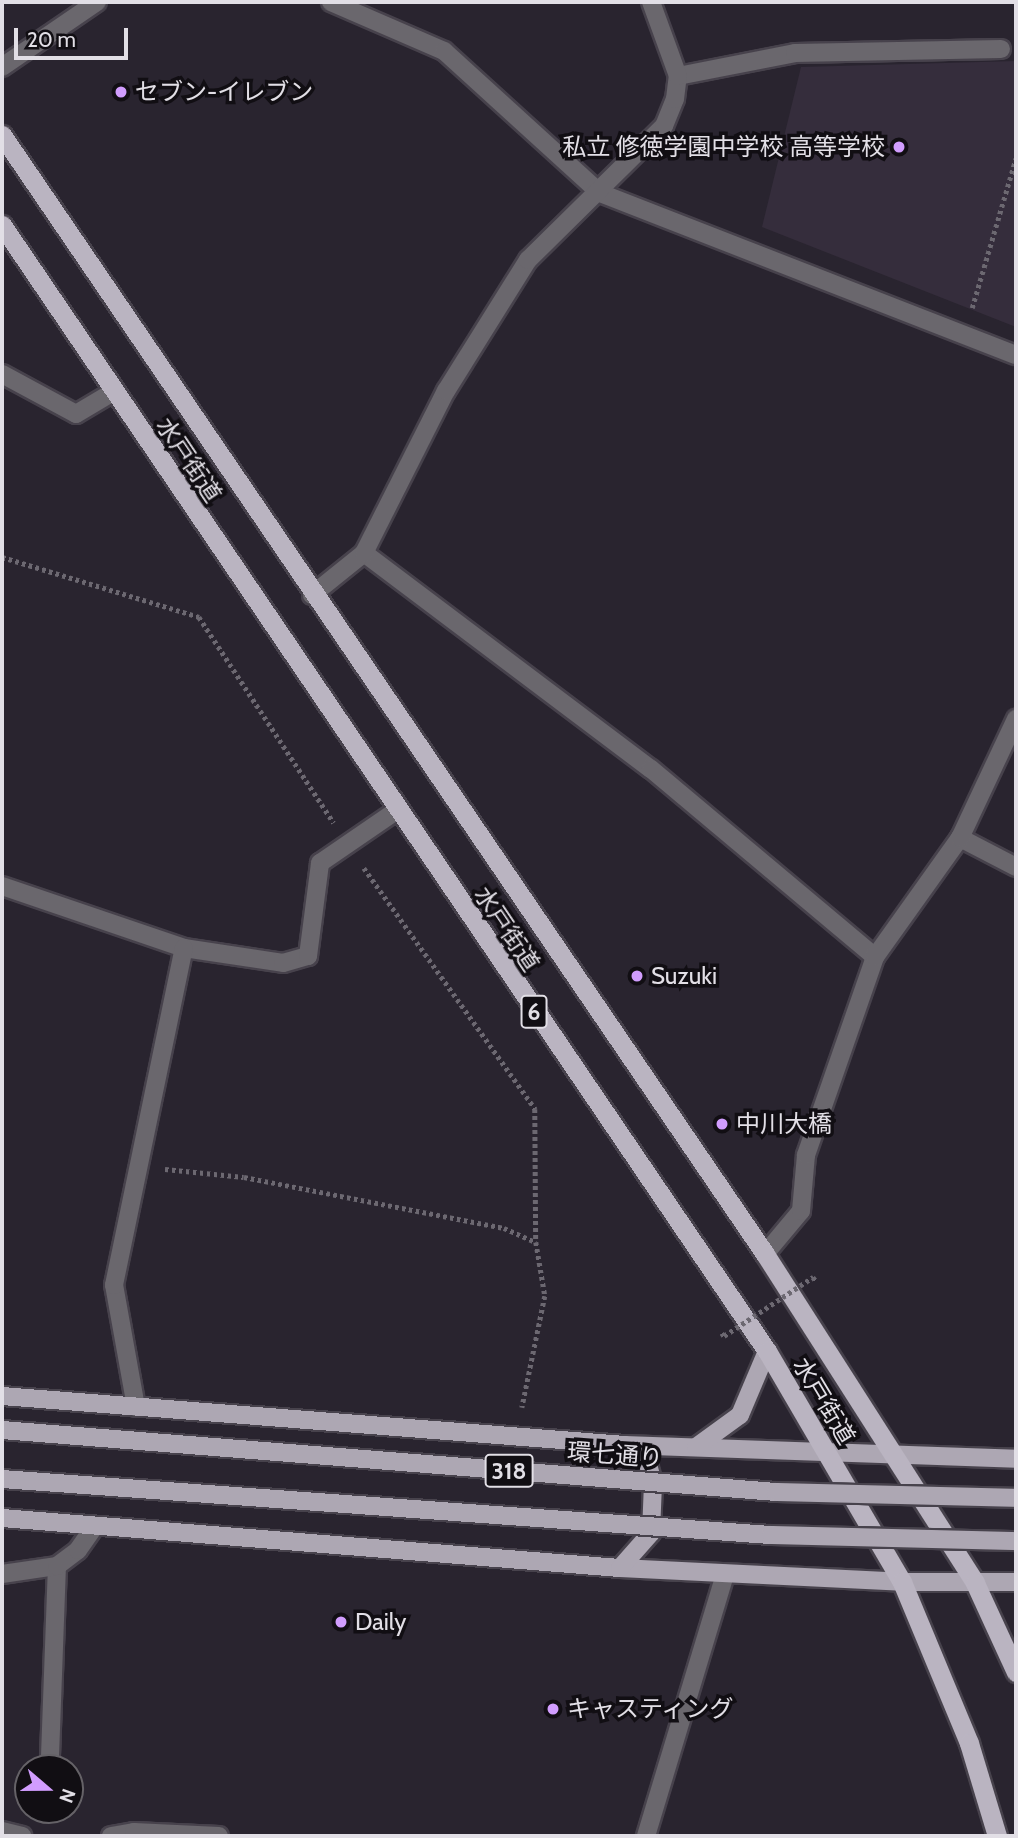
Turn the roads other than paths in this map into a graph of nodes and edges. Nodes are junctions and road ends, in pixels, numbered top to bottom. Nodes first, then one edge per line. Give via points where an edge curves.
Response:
1 (97, 2) edge
2 (331, 2) edge
3 (651, 2) edge
4 (1001, 49) dead end
5 (2, 66) edge
6 (678, 76) junction
7 (2, 135) edge
8 (600, 193) junction
9 (2, 225) edge
10 (1016, 355) edge
11 (2, 374) edge
12 (113, 391) junction
13 (364, 553) junction
14 (312, 595) junction
15 (1016, 719) edge
16 (396, 811) junction
17 (960, 838) junction
18 (1016, 867) edge
19 (2, 886) edge
20 (184, 948) junction
21 (875, 957) junction
22 (765, 1254) junction
23 (767, 1351) junction
24 (2, 1396) edge
25 (136, 1407) junction
26 (2, 1430) edge
27 (624, 1445) junction
28 (696, 1447) junction
29 (827, 1454) junction
30 (892, 1455) junction
31 (1016, 1459) edge
32 (2, 1479) edge
33 (1016, 1498) edge
34 (2, 1518) edge
35 (95, 1525) junction
36 (1016, 1541) edge
37 (57, 1566) junction
38 (620, 1568) junction
39 (2, 1574) edge
40 (725, 1574) junction
41 (902, 1582) junction
42 (1016, 1582) edge
43 (975, 1583) junction
44 (1016, 1672) edge
45 (50, 1754) edge
46 (2, 1831) edge
47 (22, 1836) edge
48 (111, 1836) edge
49 (219, 1836) edge
50 (646, 1836) edge
51 (997, 1836) edge

1 - 5 street
2 - 8 street via 444,51
3 - 6 street
4 - 6 street via 795,53
6 - 8 street via 664,126
7 - 14 highway, 水戸街道 / 6
8 - 10 street
8 - 13 street via 528,260 446,391
9 - 12 highway, 水戸街道 / 6
11 - 12 street via 76,414
12 - 16 highway, 水戸街道 / 6
13 - 14 street
13 - 21 street via 650,769
14 - 22 highway, 水戸街道 / 6
15 - 17 street via 1002,757
16 - 20 street via 320,863 308,956 284,963
16 - 23 highway, 水戸街道 / 6
17 - 18 street
17 - 21 street
19 - 20 street
20 - 25 street via 114,1284
21 - 22 street via 806,1155 801,1211
22 - 30 highway, 水戸街道 / 6
23 - 28 main road via 740,1415
23 - 29 highway, 水戸街道 / 6
24 - 25 main road
25 - 27 main road
26 - 33 main road, 環七通り / 318, bridge via 776,1492
27 - 28 main road
27 - 38 main road via 647,1461 653,1483 650,1533
28 - 29 main road
29 - 30 main road
29 - 41 highway, 水戸街道 / 6
30 - 31 main road
30 - 43 highway, 水戸街道 / 6
32 - 36 main road, 318, bridge via 771,1535
34 - 35 main road
35 - 37 street via 78,1550
35 - 38 main road
37 - 39 street
37 - 45 street
38 - 40 main road
40 - 41 main road
40 - 50 street
41 - 43 main road
41 - 51 highway, 水戸街道 / 6 via 969,1743
42 - 43 main road
43 - 44 highway, 水戸街道 / 6
46 - 47 street
48 - 49 street via 134,1832

